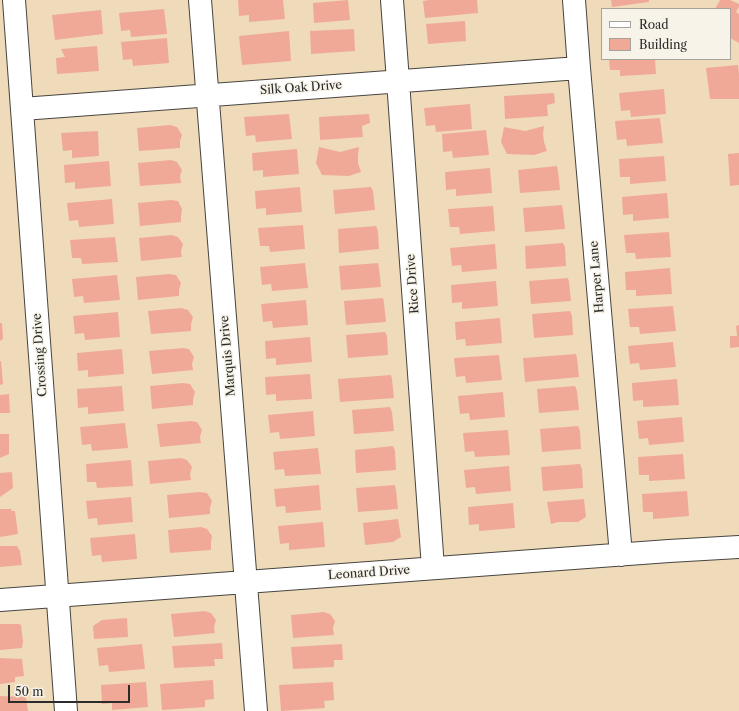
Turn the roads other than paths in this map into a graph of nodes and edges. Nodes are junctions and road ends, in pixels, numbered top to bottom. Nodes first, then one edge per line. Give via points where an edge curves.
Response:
1 (14, 0) edge
2 (200, 0) edge
3 (392, 0) edge
4 (574, 0) edge
5 (579, 68) junction
6 (398, 81) junction
7 (207, 95) junction
8 (22, 109) junction
9 (739, 547) edge
10 (621, 555) junction
11 (433, 568) junction
12 (246, 582) junction
13 (58, 595) junction
14 (0, 600) edge
15 (66, 711) edge
16 (256, 711) edge

1 - 8 street, Crossing Drive
2 - 7 street, Marquis Drive
3 - 6 street, Rice Drive
4 - 5 street, Harper Lane
5 - 6 street, Silk Oak Drive
5 - 10 street, Harper Lane
6 - 7 street, Silk Oak Drive
6 - 11 street, Rice Drive
7 - 8 street, Silk Oak Drive
7 - 12 street, Marquis Drive
8 - 13 street, Crossing Drive
9 - 10 street, Leonard Drive
10 - 11 street, Leonard Drive
11 - 12 street, Leonard Drive
12 - 13 street, Leonard Drive
12 - 16 street, Marquis Drive
13 - 14 street, Leonard Drive
13 - 15 street, Crossing Drive

